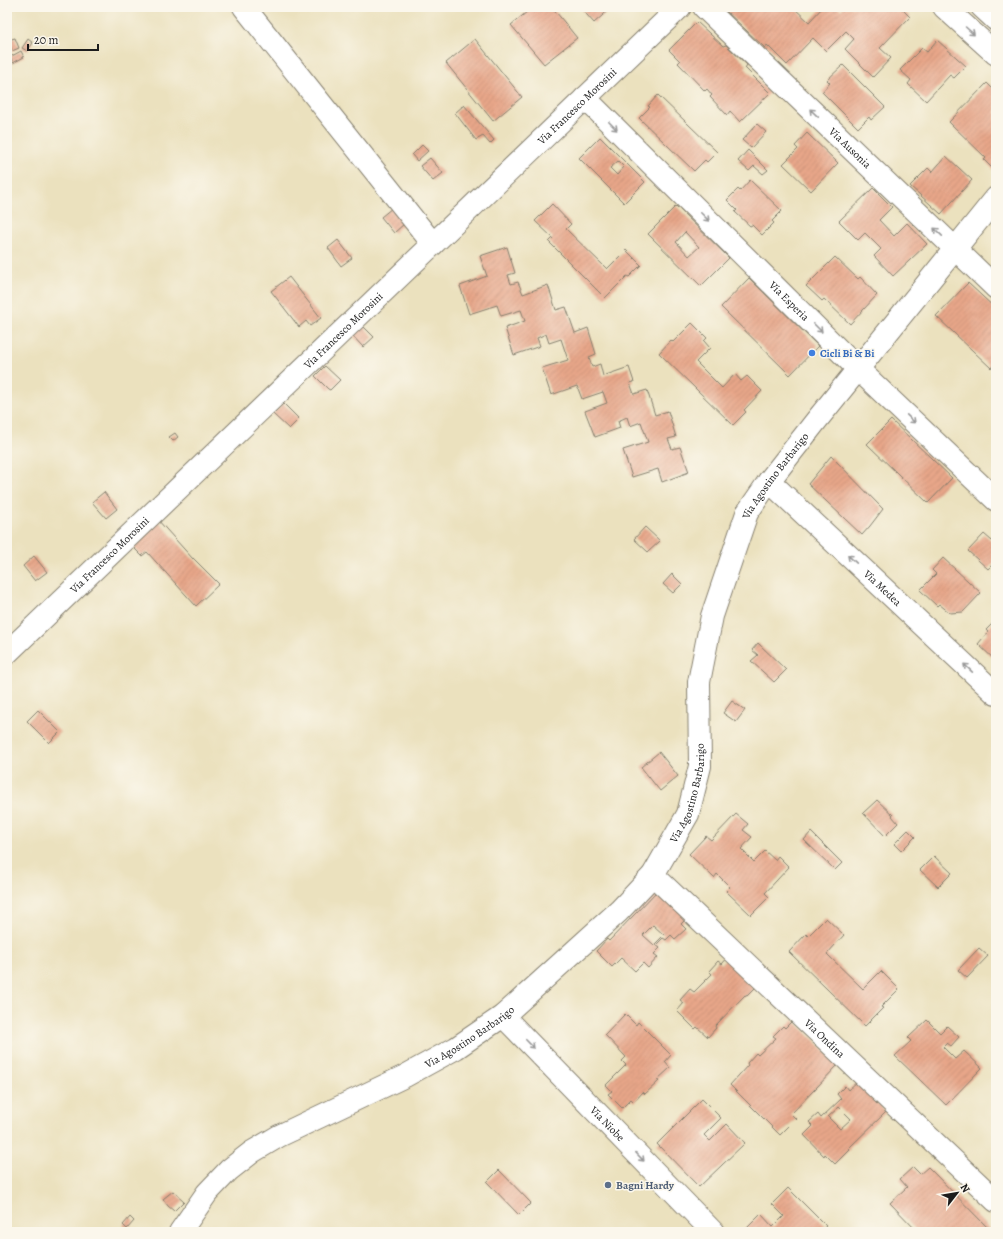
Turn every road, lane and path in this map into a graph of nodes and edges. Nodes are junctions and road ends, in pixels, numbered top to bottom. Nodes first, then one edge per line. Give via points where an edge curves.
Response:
1 (244, 7) edge
2 (680, 7) edge
3 (704, 7) edge
4 (944, 7) edge
5 (982, 7) edge
6 (996, 20) edge
7 (996, 54) edge
8 (585, 98) junction
9 (996, 198) edge
10 (433, 244) junction
11 (955, 249) junction
12 (996, 288) edge
13 (858, 368) junction
14 (769, 481) junction
15 (996, 500) edge
16 (7, 653) edge
17 (996, 694) edge
18 (653, 875) junction
19 (503, 1016) junction
20 (996, 1201) edge
21 (180, 1232) edge
22 (713, 1232) edge

1 - 10 street
2 - 8 street, Via Francesco Morosini
11 -> 3 street, Via Ausonia
4 -> 7 street
5 - 6 street
8 - 10 street, Via Francesco Morosini
8 -> 13 street, Via Esperia
9 - 11 street, Via Agostino Barbarigo
10 - 16 street, Via Francesco Morosini
11 - 12 street, Via Ausonia
11 - 13 street, Via Agostino Barbarigo
13 - 14 street, Via Agostino Barbarigo
13 -> 15 street, Via Esperia
17 -> 14 street, Via Medea
14 - 18 street, Via Agostino Barbarigo via 747,512 712,616 699,682 700,766 688,814
18 - 19 street, Via Agostino Barbarigo via 619,911
18 - 20 street, Via Ondina
19 - 21 street, Via Agostino Barbarigo via 456,1048 418,1069 278,1136 252,1152 229,1170 207,1193
19 -> 22 street, Via Niobe

